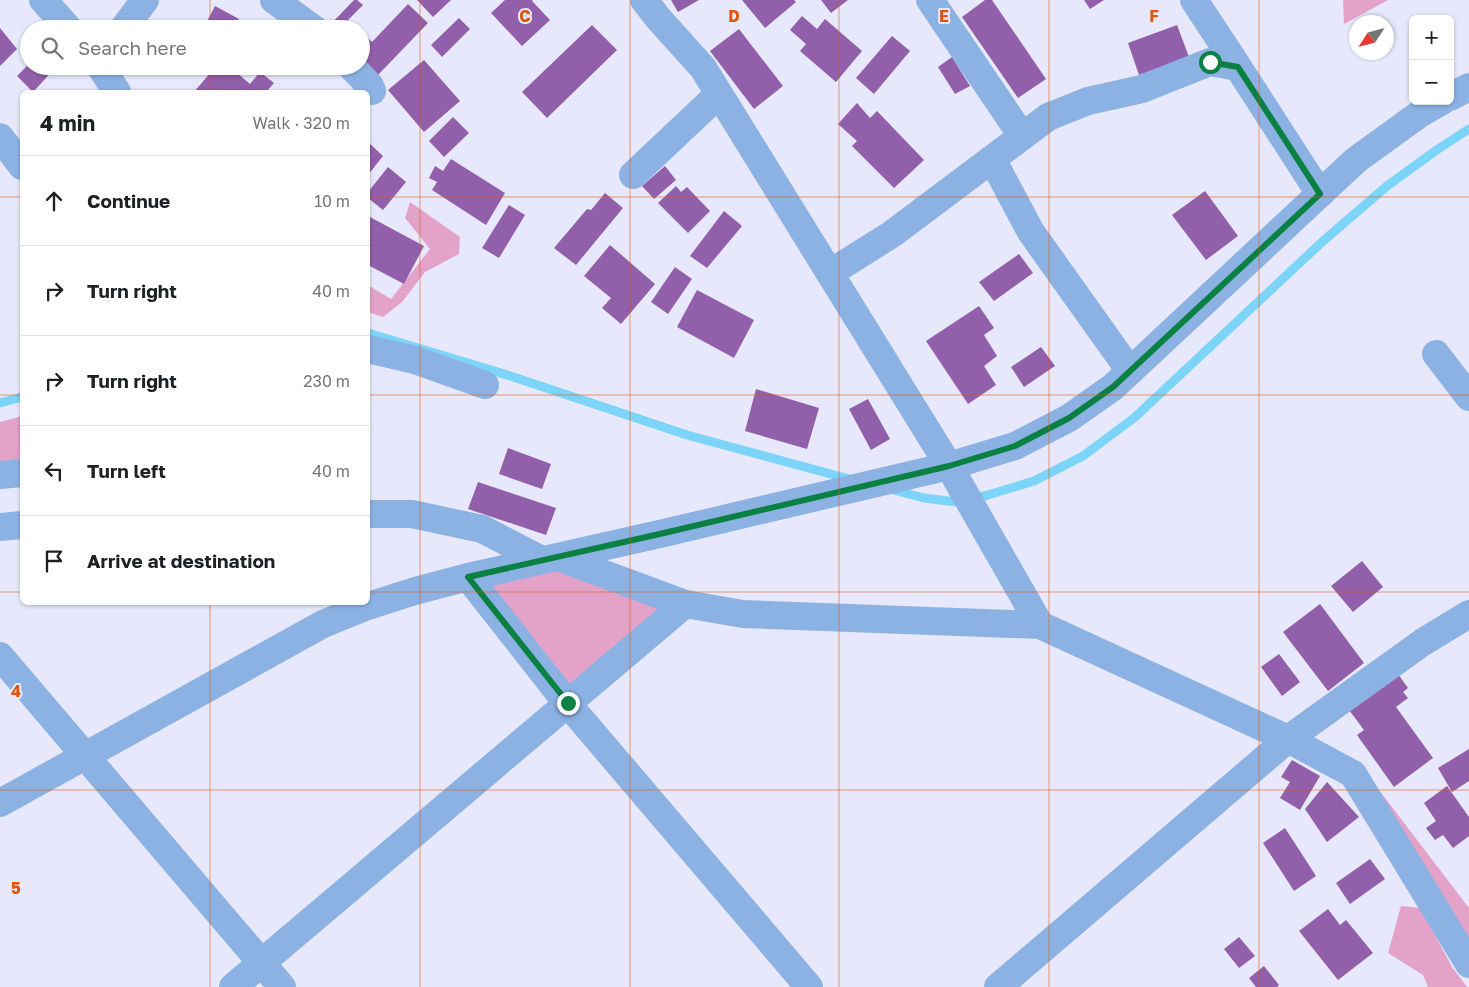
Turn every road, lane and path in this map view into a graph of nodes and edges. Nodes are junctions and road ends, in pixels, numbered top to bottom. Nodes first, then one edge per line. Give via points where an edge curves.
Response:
1 (43, 0) edge
2 (145, 0) edge
3 (274, 0) edge
4 (644, 0) edge
5 (930, 0) edge
6 (1194, 0) edge
7 (61, 20) edge
8 (129, 20) edge
9 (302, 20) edge
10 (1238, 67) junction
11 (106, 75) edge
12 (360, 75) edge
13 (1469, 87) edge
14 (116, 90) edge
15 (372, 90) dead end
16 (719, 94) junction
17 (1454, 95) edge
18 (1435, 105) edge
19 (0, 136) edge
20 (1022, 136) junction
21 (992, 159) junction
22 (20, 163) edge
23 (633, 175) dead end
24 (1320, 194) junction
25 (830, 274) junction
26 (370, 349) edge
27 (1436, 354) dead end
28 (1130, 372) junction
29 (485, 385) dead end
30 (1469, 397) edge
31 (949, 466) junction
32 (20, 473) edge
33 (0, 475) edge
34 (370, 514) edge
35 (20, 525) edge
36 (0, 527) edge
37 (550, 558) junction
38 (468, 577) junction
39 (685, 604) junction
40 (1469, 614) edge
41 (1040, 625) junction
42 (0, 656) edge
43 (568, 703) junction
44 (1288, 739) junction
45 (86, 756) junction
46 (0, 803) edge
47 (262, 963) junction
48 (1469, 964) edge
49 (233, 987) edge
50 (282, 987) edge
51 (809, 987) edge
52 (998, 987) edge

1 - 7 street
2 - 8 street
3 - 9 street
4 - 16 street via 703,68
5 - 20 street
6 - 10 street
10 - 20 street via 1210,62 1142,90 1088,101 1048,117
10 - 24 street
11 - 14 street
12 - 15 street
13 - 17 street
16 - 23 street
16 - 25 street
18 - 24 street via 1356,160
19 - 22 street
20 - 21 street
21 - 25 street via 892,234
21 - 28 street via 1031,232
24 - 28 street
25 - 31 street
26 - 29 street via 415,360
27 - 30 street
28 - 31 street via 1061,422 1015,446
31 - 37 street
31 - 41 street
32 - 33 street
34 - 37 street via 412,514 482,529
35 - 36 street
37 - 38 street
37 - 39 street
38 - 43 street
38 - 45 street via 415,590 323,624
39 - 41 street via 743,614
39 - 43 street
40 - 44 street via 1422,642
41 - 44 street
42 - 45 street
43 - 47 street
43 - 51 street
44 - 48 street via 1353,774
44 - 52 street
45 - 46 street
45 - 47 street
47 - 49 street
47 - 50 street

